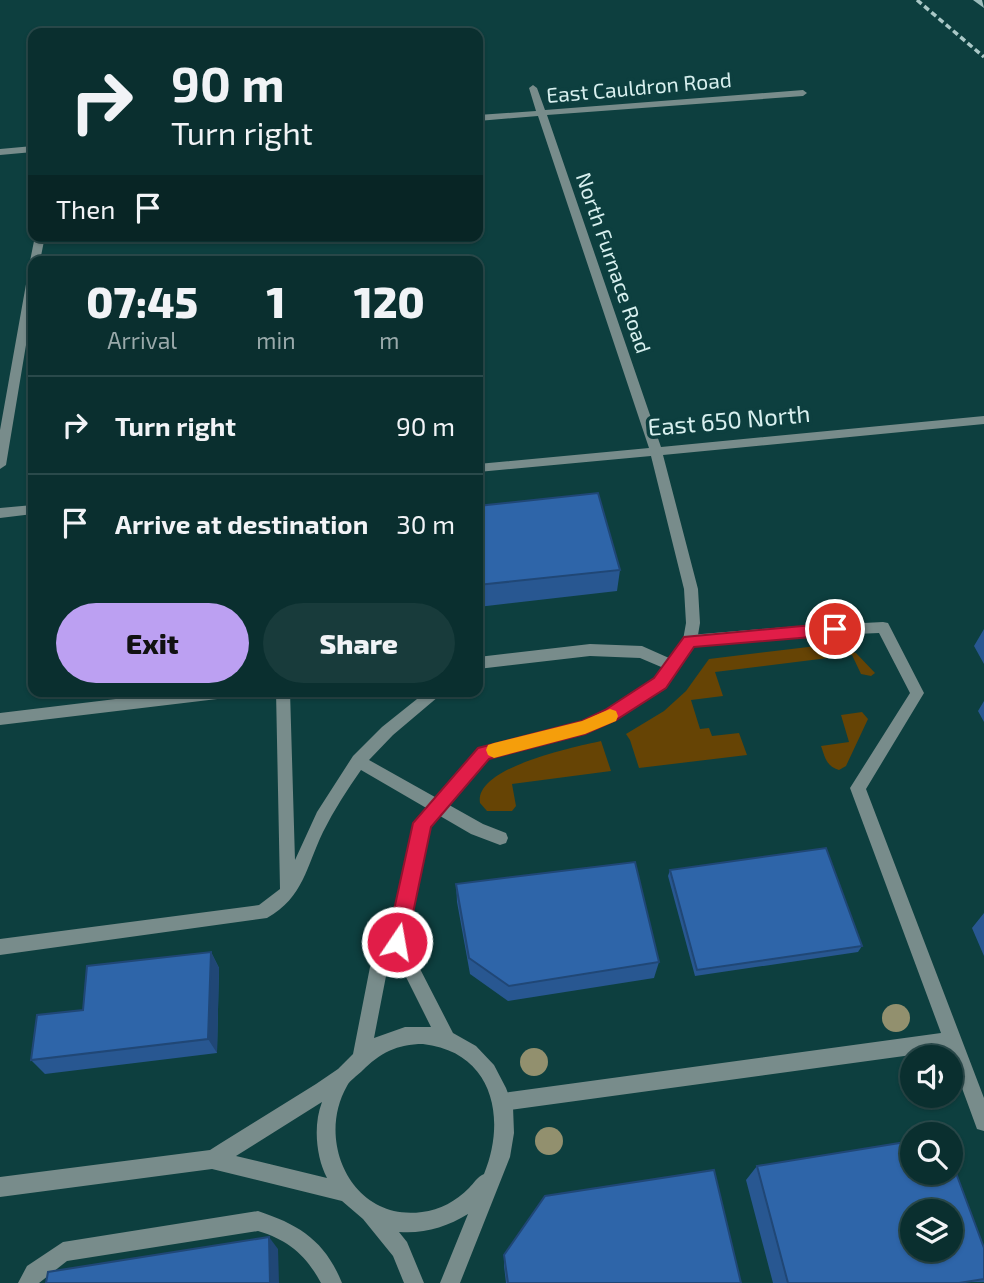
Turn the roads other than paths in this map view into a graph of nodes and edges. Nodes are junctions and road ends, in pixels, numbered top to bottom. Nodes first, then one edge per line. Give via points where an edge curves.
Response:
1 (977, 0) edge
2 (984, 6) edge
3 (533, 88) dead end
4 (803, 93) dead end
5 (542, 113) junction
6 (483, 118) edge
7 (28, 149) edge
8 (0, 152) edge
9 (28, 302) edge
10 (984, 421) edge
11 (656, 451) junction
12 (0, 465) edge
13 (483, 468) edge
14 (28, 510) edge
15 (0, 513) edge
16 (690, 641) junction
17 (483, 663) edge
18 (673, 666) junction
19 (184, 697) edge
20 (283, 697) edge
21 (429, 697) edge
22 (0, 719) edge
23 (358, 761) junction
24 (439, 805) junction
25 (500, 838) dead end
26 (288, 892) junction
27 (0, 947) edge
28 (395, 951) junction
29 (446, 1038) junction
30 (953, 1040) junction
31 (362, 1055) junction
32 (341, 1078) junction
33 (503, 1102) junction
34 (984, 1122) edge
35 (212, 1159) junction
36 (497, 1166) junction
37 (0, 1186) edge
38 (347, 1193) junction
39 (370, 1212) junction
40 (28, 1283) edge
41 (332, 1283) edge
42 (414, 1283) edge
43 (450, 1283) edge

1 - 2 main road
3 - 5 street, North Furnace Road
4 - 5 street, East Cauldron Road
5 - 6 street, East Cauldron Road
5 - 11 street, North Furnace Road
7 - 8 street
9 - 12 street
10 - 11 street, East 650 North
11 - 13 street, East 650 North
11 - 16 street, North Furnace Road via 691,589
14 - 15 street
16 - 18 street
16 - 30 street via 883,626 918,693 858,788
17 - 18 street via 590,650 642,652
18 - 24 street via 660,683 603,719 484,753
19 - 22 street
20 - 26 street
21 - 23 street via 401,717
23 - 24 street
23 - 26 street via 312,839
24 - 25 street via 477,830
24 - 28 street via 422,823
26 - 27 street via 278,904 261,912
28 - 29 street via 411,969
28 - 31 street via 379,967
29 - 31 street via 417,1034 389,1040
29 - 33 street via 471,1052 491,1074
30 - 33 street
30 - 34 street
31 - 32 street
32 - 35 street
32 - 38 street via 329,1107 326,1139 332,1168
33 - 36 street via 505,1134
35 - 37 street
35 - 38 street
36 - 39 street via 480,1192 456,1212 427,1222 398,1222
36 - 43 street
38 - 39 street
39 - 42 street via 400,1249
40 - 41 street via 34,1273 63,1252 258,1221 287,1230 317,1254

